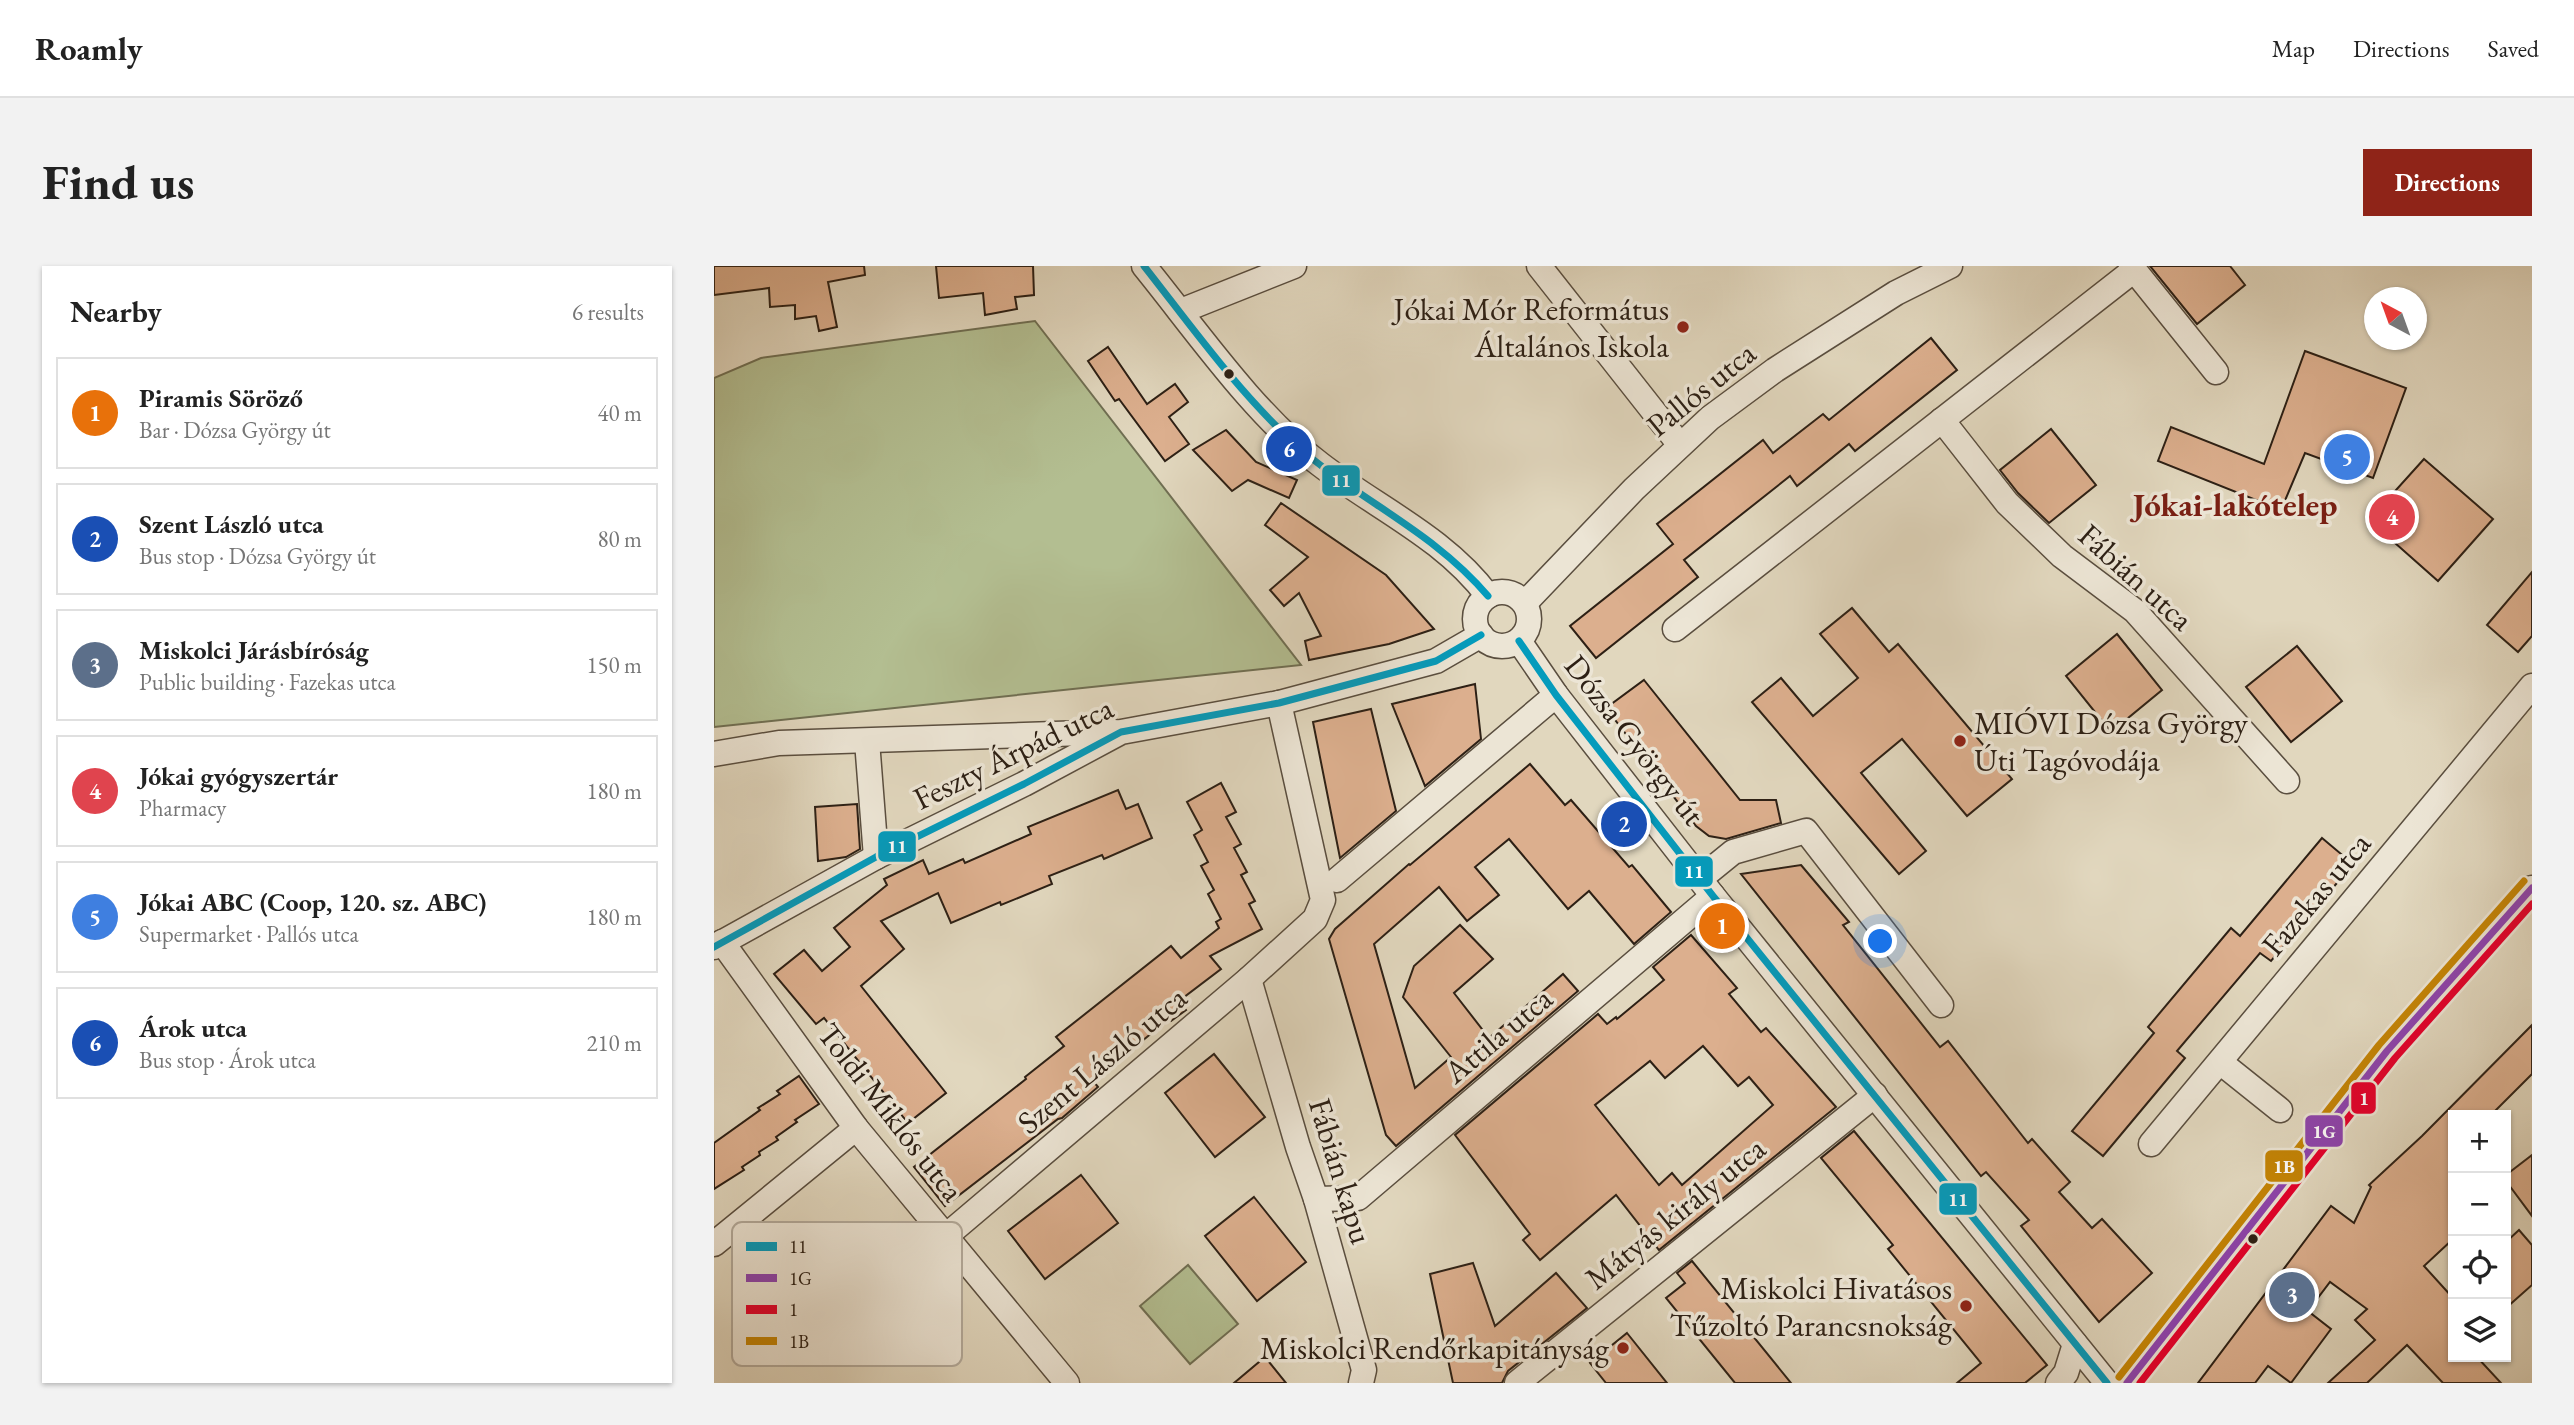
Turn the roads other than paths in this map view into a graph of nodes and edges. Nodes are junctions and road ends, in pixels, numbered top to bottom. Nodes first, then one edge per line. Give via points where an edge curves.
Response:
1 (1144, 266) edge
2 (1294, 266) edge
3 (1539, 266) edge
4 (1950, 266) edge
5 (2132, 268) edge
6 (1181, 311) junction
7 (2216, 372) dead end
8 (1942, 420) junction
9 (1680, 445) junction
10 (1488, 596) junction
11 (1525, 603) junction
12 (1675, 629) dead end
13 (1481, 635) junction
14 (1519, 640) junction
15 (2532, 686) edge
16 (1556, 695) junction
17 (1279, 703) junction
18 (1121, 732) junction
19 (867, 741) junction
20 (714, 754) edge
21 (2287, 781) dead end
22 (876, 857) junction
23 (1337, 880) dead end
24 (1707, 887) junction
25 (2532, 888) edge
26 (718, 944) edge
27 (1249, 979) junction
28 (1941, 1006) dead end
29 (2220, 1062) junction
30 (1875, 1095) junction
31 (2280, 1110) dead end
32 (856, 1128) junction
33 (2151, 1144) dead end
34 (1316, 1199) junction
35 (741, 1222) edge
36 (934, 1222) edge
37 (962, 1222) edge
38 (732, 1229) edge
39 (714, 1244) edge
40 (962, 1256) edge
41 (2075, 1344) junction
42 (1519, 1382) edge
43 (1066, 1383) edge
44 (1361, 1383) edge
45 (2058, 1383) edge
46 (2107, 1383) edge
47 (2127, 1383) edge

1 - 6 street
2 - 6 street
3 - 9 street
4 - 9 street, Pallós utca via 1896,293 1775,370
5 - 7 street
5 - 8 street
6 - 10 street via 1271,419 1320,465 1401,517 1465,568
8 - 12 street
8 - 21 street, Fábián utca via 2007,503 2062,556 2134,611
9 - 11 street, Pallós utca
10 - 11 street via 1509,592
10 - 13 street via 1476,615
11 - 14 street via 1529,623
13 - 14 street via 1499,645
13 - 17 street, Feszty Árpád utca via 1436,662
14 - 16 street, Dózsa György út
15 - 29 street, Fazekas utca
16 - 23 street
16 - 24 street, Dózsa György út
17 - 18 street, Feszty Árpád utca
17 - 27 street, Szent László utca via 1323,900 1315,919
18 - 19 street
18 - 22 street, Feszty Árpád utca
19 - 20 street via 779,743
19 - 22 street
22 - 26 street, Feszty Árpád utca
24 - 28 street, Dózsa György út via 1733,852 1806,831
24 - 30 street, Dózsa György út
24 - 34 street, Attila utca via 1359,1198
25 - 47 street via 2386,1052
26 - 32 street, Toldi Miklós utca
27 - 34 street, Fábián kapu
27 - 37 street, Szent László utca
29 - 31 street
29 - 33 street, Fazekas utca
30 - 41 street, Dózsa György út
30 - 42 street, Mátyás király utca
32 - 35 street
32 - 36 street, Toldi Miklós utca
34 - 44 street, Fábián kapu via 1364,1370
38 - 39 street
40 - 43 street, Toldi Miklós utca
41 - 45 street
41 - 46 street, Dózsa György út

